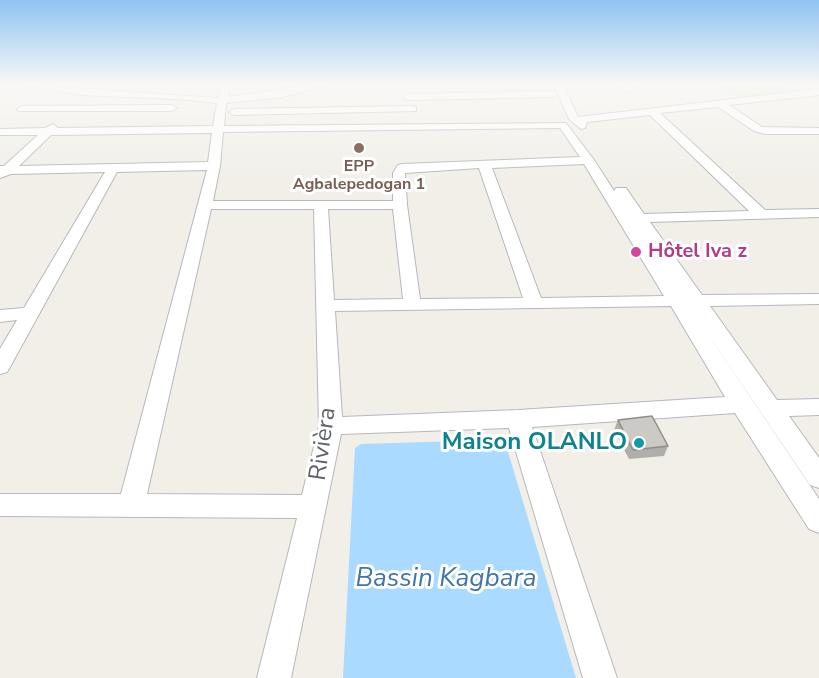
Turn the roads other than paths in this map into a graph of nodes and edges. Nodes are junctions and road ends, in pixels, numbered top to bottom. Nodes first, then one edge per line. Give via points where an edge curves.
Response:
1 (73, 117) edge
2 (219, 117) edge
3 (415, 117) edge
4 (567, 117) edge
5 (615, 117) edge
6 (627, 117) edge
7 (658, 117) edge
8 (737, 117) edge
9 (7, 121) edge
10 (570, 122) junction
11 (418, 125) junction
12 (51, 129) junction
13 (217, 129) junction
14 (819, 131) edge
15 (588, 160) junction
16 (484, 164) junction
17 (214, 166) junction
18 (113, 168) junction
19 (2, 172) edge
20 (205, 205) junction
21 (321, 205) junction
22 (400, 205) junction
23 (760, 213) junction
24 (819, 213) edge
25 (641, 218) junction
26 (819, 299) edge
27 (698, 302) junction
28 (534, 303) junction
29 (678, 303) junction
30 (412, 304) junction
31 (327, 306) junction
32 (31, 313) junction
33 (0, 316) edge
34 (0, 367) edge
35 (741, 404) junction
36 (819, 407) edge
37 (769, 408) junction
38 (518, 419) junction
39 (331, 426) junction
40 (819, 478) edge
41 (0, 505) edge
42 (131, 505) junction
43 (314, 507) junction
44 (819, 521) edge
45 (274, 678) edge
46 (600, 678) edge

1 - 9 street
2 - 13 street
3 - 11 street
4 - 10 street
5 - 10 street
6 - 10 street
7 - 23 street
8 - 14 street via 749,126 769,132
9 - 12 street
10 - 11 street
10 - 15 street
10 - 25 street
11 - 13 street
12 - 13 street
12 - 19 street
13 - 17 street
15 - 16 street
15 - 29 street
16 - 22 street via 402,168
16 - 28 street
17 - 18 street
17 - 20 street
18 - 19 street
18 - 32 street
20 - 21 street
20 - 42 street
21 - 22 street
21 - 31 street, Rivièra
22 - 30 street
23 - 24 street
23 - 25 street
25 - 27 street
26 - 27 street
27 - 29 street
27 - 37 street
28 - 29 street
28 - 30 street
29 - 35 street
30 - 31 street
31 - 39 street, Rivièra
32 - 33 street
32 - 34 street
35 - 38 street
35 - 44 street
36 - 37 street
37 - 40 street
38 - 39 street
38 - 46 street
39 - 43 street, Rivièra
41 - 42 street
42 - 43 street
43 - 45 street, Rivièra

